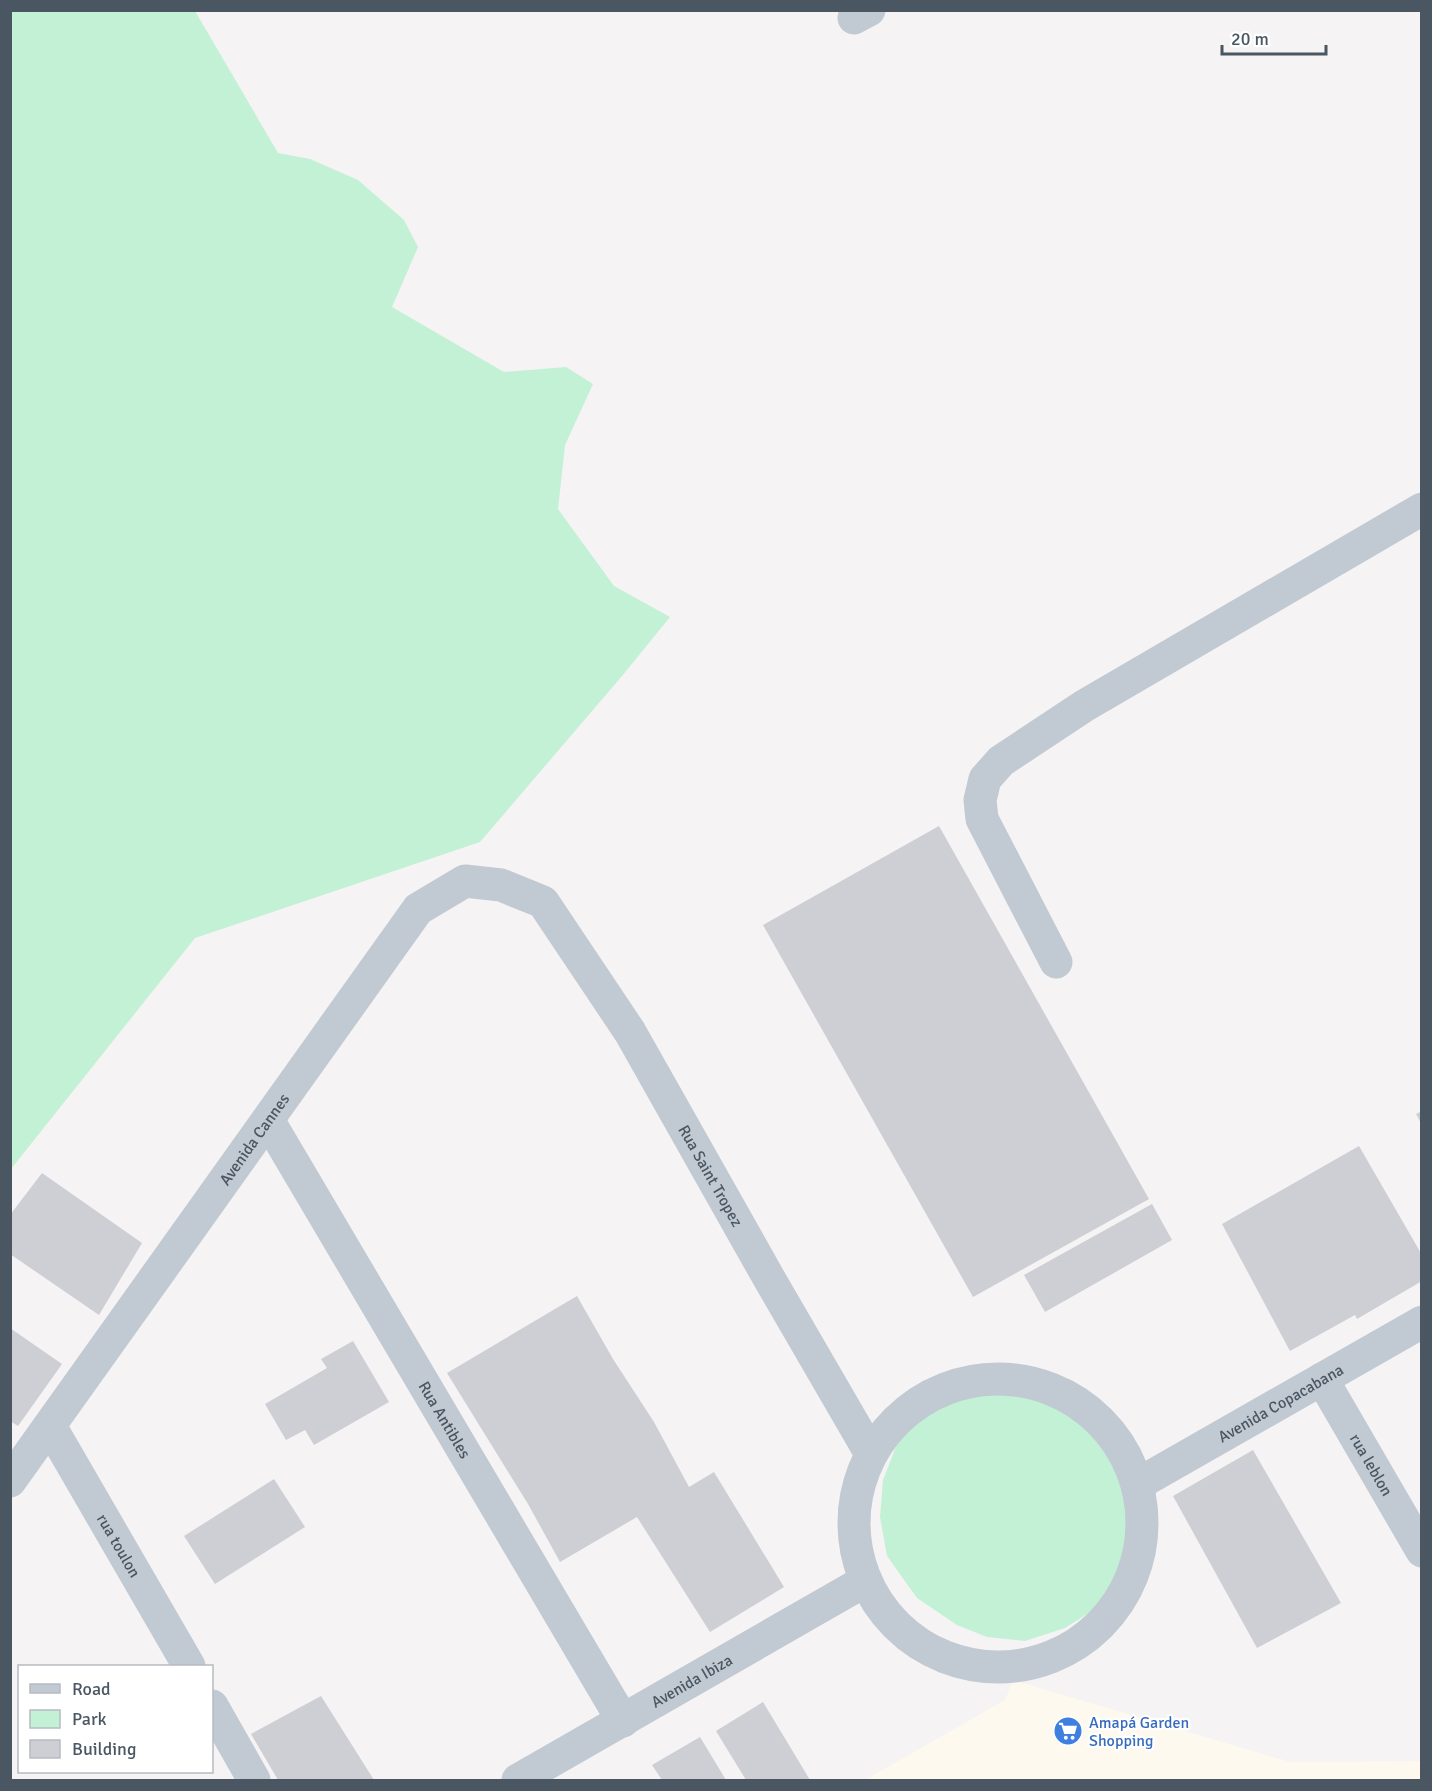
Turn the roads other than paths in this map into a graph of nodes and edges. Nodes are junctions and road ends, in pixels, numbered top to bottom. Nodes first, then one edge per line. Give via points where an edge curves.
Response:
1 (1422, 509) edge
2 (543, 902) joint
3 (1056, 962) dead end
4 (268, 1120) junction
5 (1422, 1322) edge
6 (1322, 1379) junction
7 (50, 1426) junction
8 (871, 1454) junction
9 (10, 1481) edge
10 (1138, 1484) junction
11 (1422, 1551) edge
12 (865, 1581) junction
13 (188, 1665) edge
14 (213, 1708) edge
15 (623, 1720) junction
16 (254, 1780) edge
17 (518, 1780) edge

1 - 3 street via 1084,706 1001,761 985,779 980,800 982,819
2 - 4 street, Avenida Cannes via 501,885 465,881 418,909
2 - 8 street, Rua Saint Tropez via 630,1032
4 - 7 street, Avenida Cannes
4 - 15 street, Rua Antibles
5 - 6 street, Avenida Copacabana
6 - 10 street, Avenida Copacabana
6 - 11 street, rua leblon
7 - 9 street, Avenida Cannes
7 - 13 street, rua toulon
8 - 10 street via 888,1430 928,1397 952,1386 1004,1379 1030,1382 1078,1402 1116,1438
8 - 12 street via 861,1475 853,1528 856,1555
10 - 12 street via 1142,1538 1137,1565 1126,1590 1092,1633 1045,1659 992,1667 965,1664 939,1655 894,1624
12 - 15 street, Avenida Ibiza
14 - 16 street
15 - 17 street, Avenida Ibiza

